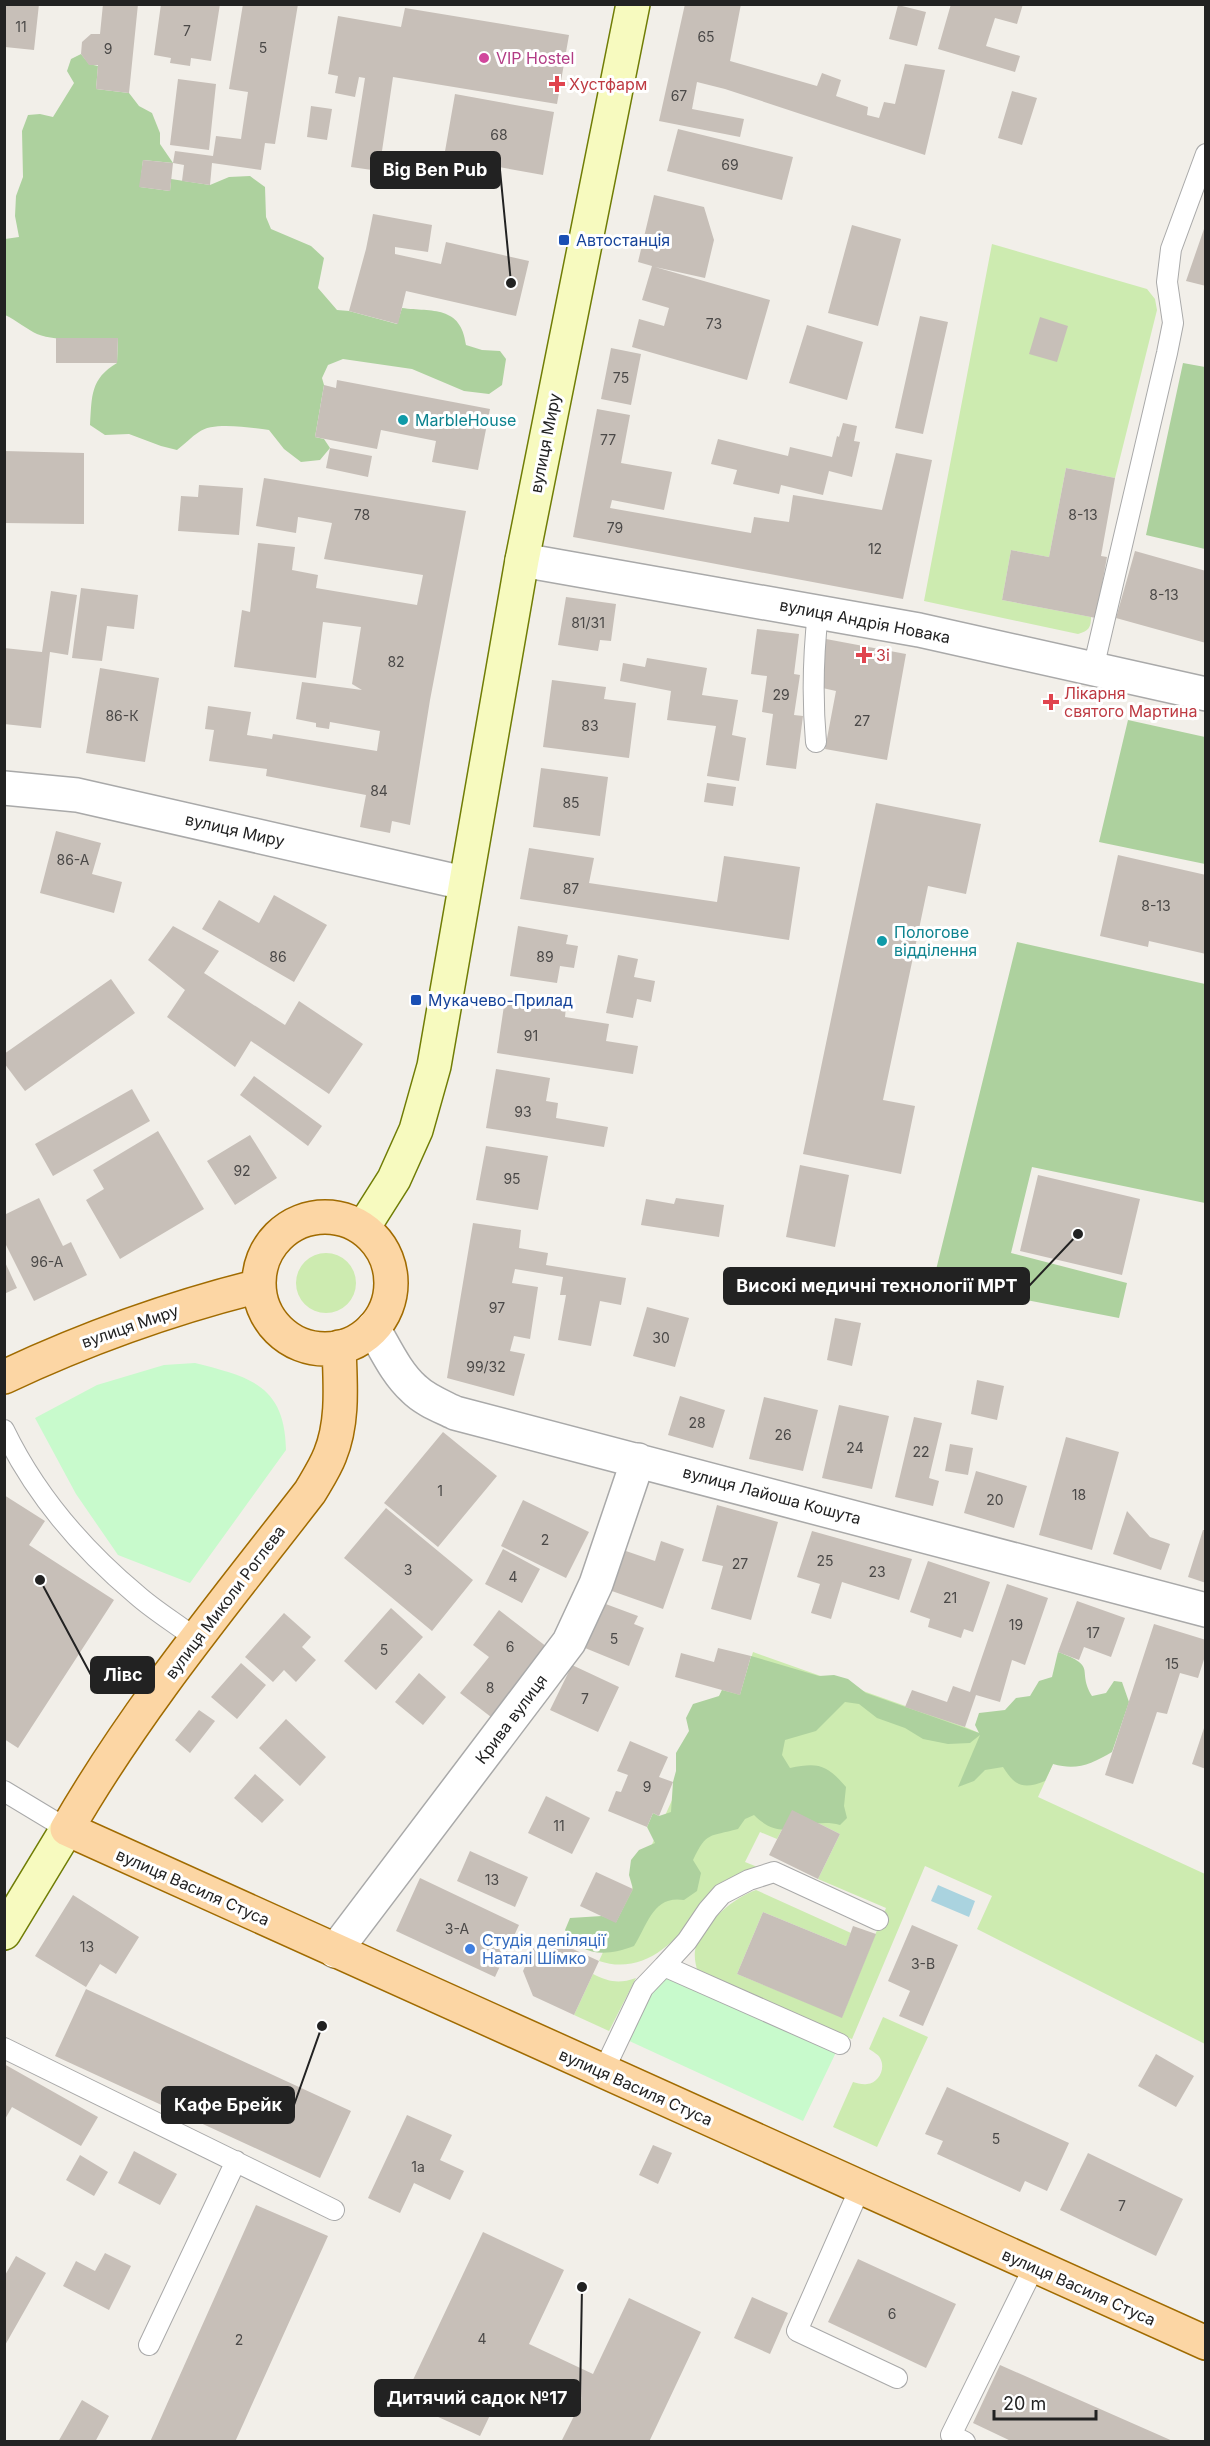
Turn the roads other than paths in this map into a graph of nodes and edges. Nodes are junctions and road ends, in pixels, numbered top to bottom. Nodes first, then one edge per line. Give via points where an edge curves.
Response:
1 (633, 4) edge
2 (1206, 154) edge
3 (522, 560) junction
4 (818, 612) junction
5 (1093, 669) junction
6 (1206, 694) edge
7 (816, 742) dead end
8 (4, 788) edge
9 (464, 883) junction
10 (363, 1228) junction
11 (259, 1286) junction
12 (374, 1328) junction
13 (339, 1347) junction
14 (4, 1377) edge
15 (4, 1430) edge
16 (638, 1460) junction
17 (1206, 1610) edge
18 (196, 1639) junction
19 (4, 1791) edge
20 (67, 1830) junction
21 (878, 1920) dead end
22 (4, 1933) edge
23 (335, 1951) junction
24 (664, 1966) junction
25 (840, 2044) dead end
26 (4, 2048) edge
27 (603, 2072) junction
28 (236, 2161) junction
29 (860, 2188) junction
30 (334, 2210) dead end
31 (1034, 2266) junction
32 (1206, 2343) edge
33 (148, 2345) dead end
34 (897, 2378) dead end
35 (955, 2440) edge

1 - 3 main road, вулиця Миру
2 - 5 lane via 1171,249 1167,282 1173,323
3 - 4 street, вулиця Андрія Новака
3 - 9 main road, вулиця Миру
4 - 5 street, вулиця Андрія Новака
4 - 7 lane via 812,663
5 - 6 street, вулиця Андрія Новака
8 - 9 street, вулиця Миру via 77,795
9 - 10 main road, вулиця Миру via 434,1066 418,1124 394,1179
10 - 11 main road via 336,1218 314,1218 293,1225 276,1238 264,1256
10 - 12 main road via 385,1253 391,1272 391,1293
11 - 13 main road via 268,1316 281,1331 298,1343 318,1348
11 - 14 main road, вулиця Миру via 146,1318
12 - 13 main road
12 - 16 street, вулиця Лайоша Кошута via 396,1366 413,1388 430,1401 455,1413
13 - 18 main road, вулиця Миколи Роглєва via 337,1435 330,1456 310,1492
15 - 18 lane via 34,1484 65,1525 138,1596
16 - 17 street, вулиця Лайоша Кошута
16 - 23 street, Крива вулиця via 596,1584 569,1642
18 - 20 main road, вулиця Миколи Роглєва via 139,1717
19 - 20 lane
20 - 22 main road, вулиця Миколи Роглєва
20 - 23 main road, вулиця Василя Стуса
21 - 24 lane via 774,1872 764,1874 722,1894
23 - 27 main road, вулиця Василя Стуса
24 - 25 lane
24 - 27 lane via 643,1988
26 - 28 lane
27 - 29 main road, вулиця Василя Стуса
28 - 30 lane
28 - 33 lane
29 - 31 main road, вулиця Василя Стуса
29 - 34 lane via 796,2331
31 - 32 main road, вулиця Василя Стуса
31 - 35 lane

